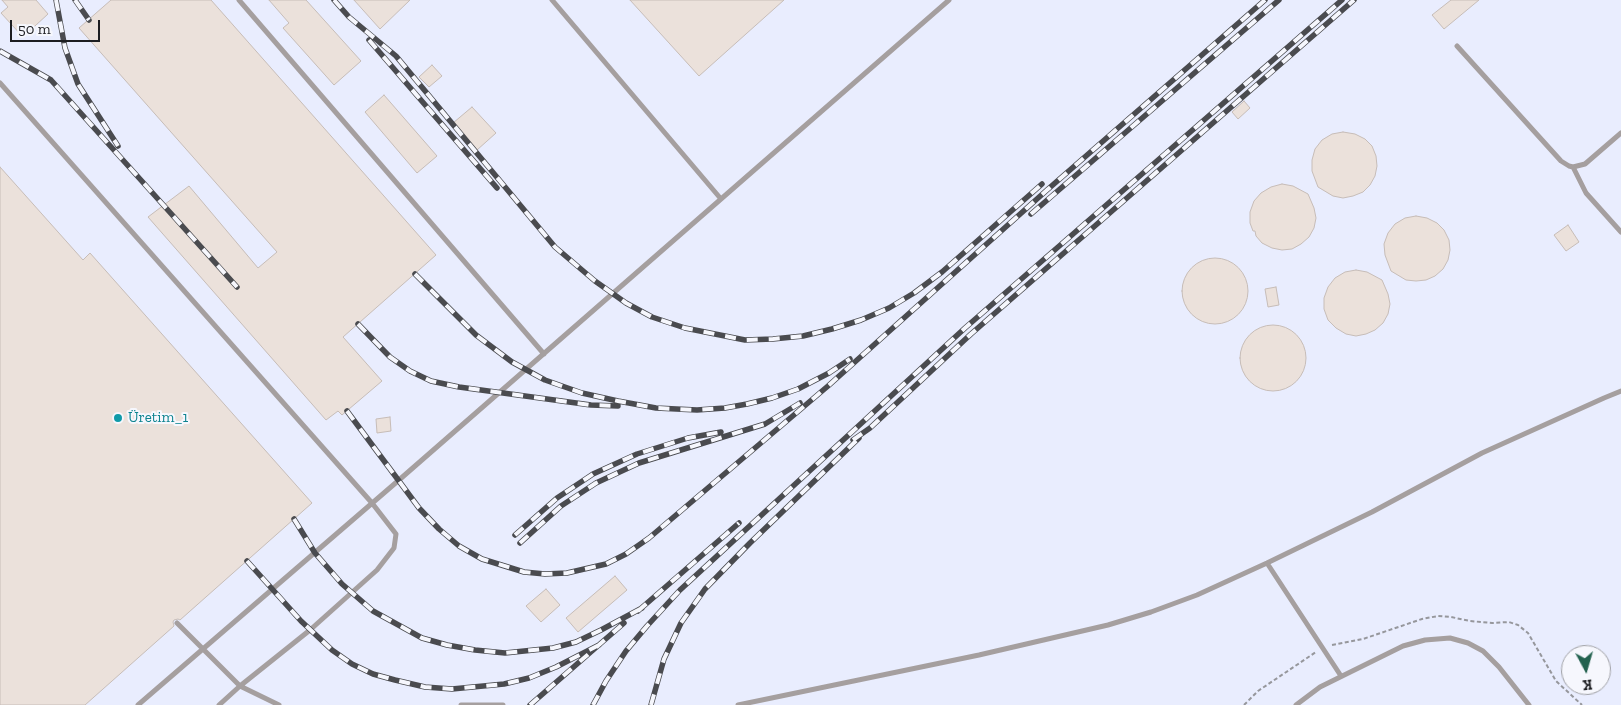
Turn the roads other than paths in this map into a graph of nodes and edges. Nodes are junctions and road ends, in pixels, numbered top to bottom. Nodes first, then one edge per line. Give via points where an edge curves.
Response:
1 (239, 0) edge
2 (552, 0) edge
3 (949, 0) edge
4 (1457, 46) dead end
5 (0, 83) edge
6 (1621, 133) edge
7 (1573, 167) junction
8 (721, 199) junction
9 (1621, 232) edge
10 (544, 354) junction
11 (1621, 391) edge
12 (372, 503) junction
13 (1267, 563) junction
14 (177, 624) dead end
15 (203, 649) junction
16 (1341, 676) junction
17 (240, 686) junction
18 (138, 705) edge
19 (219, 705) edge
20 (279, 705) edge
21 (461, 705) edge
22 (503, 705) edge
23 (738, 705) edge
24 (1296, 705) edge
25 (1529, 705) edge

1 - 10 lane
2 - 8 lane
3 - 8 lane
4 - 7 lane via 1562,161
5 - 12 lane
6 - 7 lane via 1585,164
7 - 9 lane via 1586,193
8 - 10 lane
10 - 12 lane
11 - 13 lane via 1482,453
12 - 15 lane
12 - 17 lane via 396,534 394,548 377,570
13 - 16 lane
13 - 23 lane via 1197,595 1108,625
14 - 15 lane
15 - 17 lane
15 - 18 lane
16 - 24 lane
16 - 25 lane via 1403,646 1450,638 1483,652
17 - 19 lane
17 - 20 lane
21 - 22 lane

